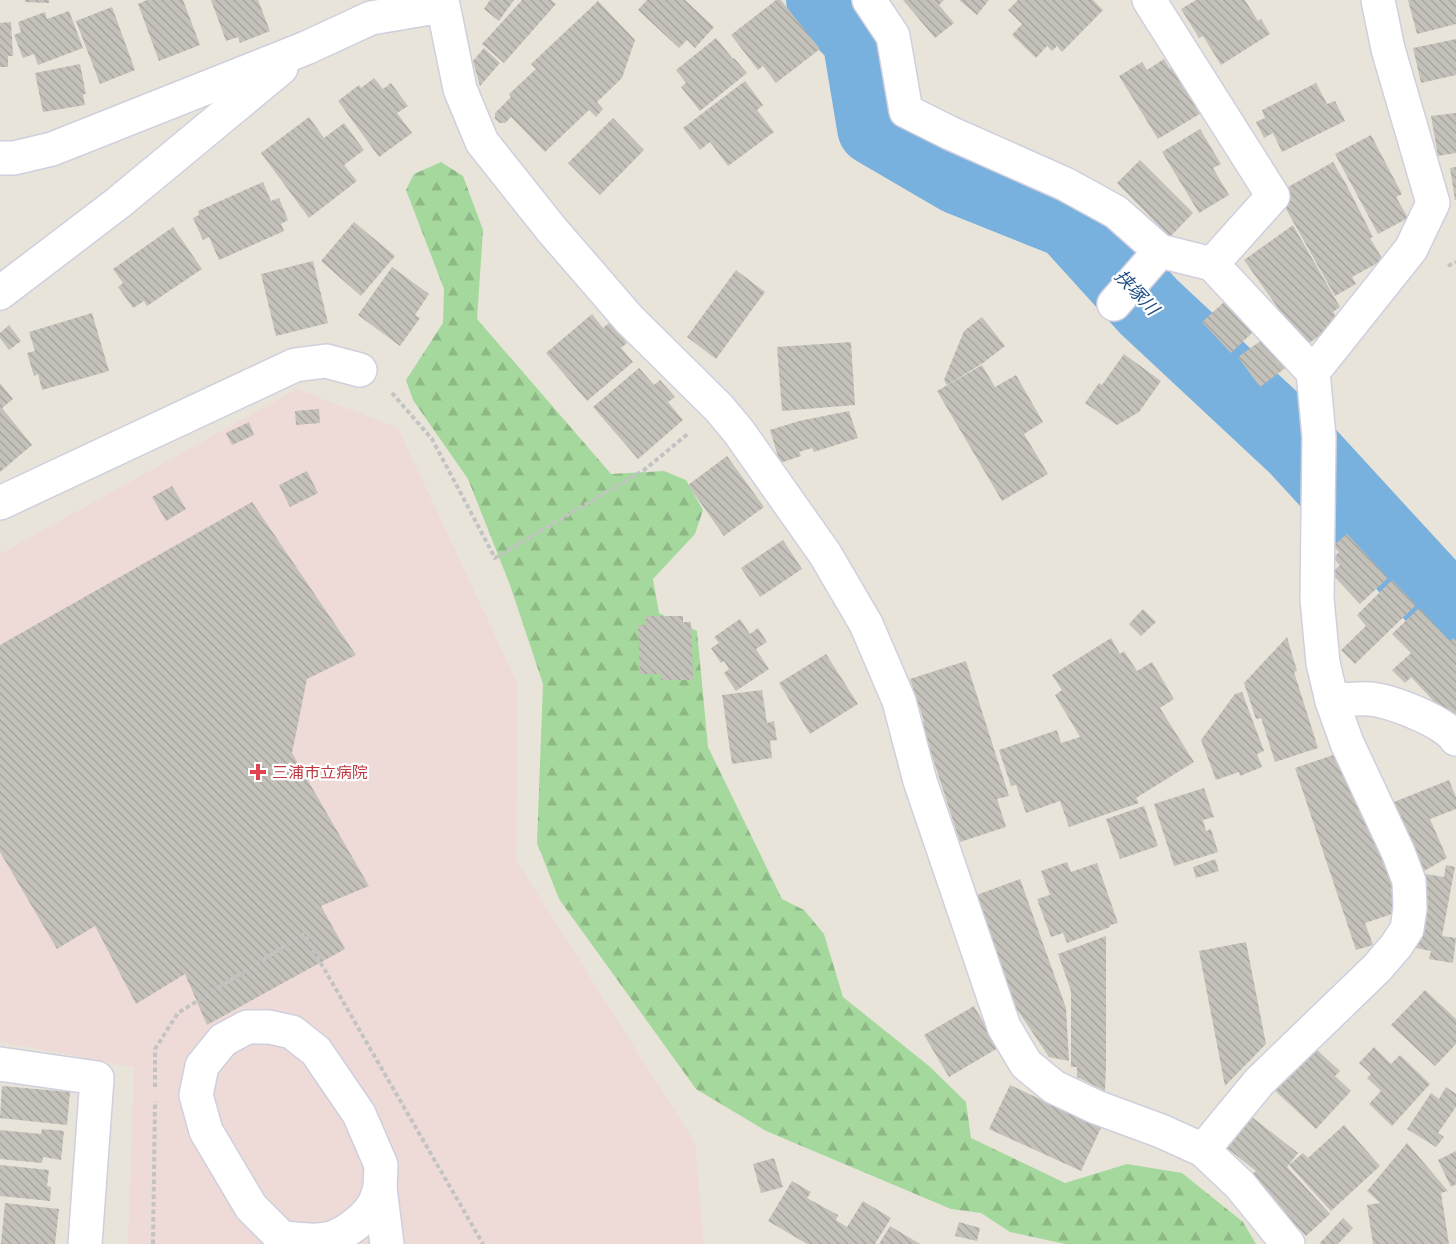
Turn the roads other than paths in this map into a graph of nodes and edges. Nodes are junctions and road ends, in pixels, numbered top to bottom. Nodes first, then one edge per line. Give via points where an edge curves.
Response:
1 (869, 0) edge
2 (1149, 0) edge
3 (1378, 0) edge
4 (442, 3) edge
5 (361, 9) edge
6 (306, 48) junction
7 (0, 159) edge
8 (1150, 263) junction
9 (1212, 264) junction
10 (0, 293) edge
11 (1114, 304) dead end
12 (360, 370) road end
13 (1313, 372) junction
14 (0, 503) edge
15 (1332, 701) junction
16 (1456, 739) edge
17 (0, 1064) edge
18 (1203, 1150) junction
19 (380, 1188) junction
20 (286, 1241) edge
21 (85, 1244) edge
22 (387, 1244) edge
23 (1288, 1244) edge

1 - 8 street via 892,36 906,111 1065,184 1116,212
2 - 9 street via 1273,196
3 - 13 street via 1388,49 1433,203 1411,249
4 - 5 street
4 - 18 street via 460,89 482,142 630,319 719,408 825,554 866,624 899,701 920,781 1004,1027 1026,1064 1054,1087
5 - 6 street
6 - 7 street via 52,149
6 - 10 street via 118,203
8 - 9 street
8 - 11 street
9 - 13 street
12 - 14 street via 326,362 295,365
13 - 15 street via 1319,437 1317,599 1323,663
15 - 16 street via 1370,699 1391,703 1438,724
15 - 18 street via 1409,881 1407,929 1377,968 1258,1082
17 - 21 street via 97,1078
18 - 23 street via 1240,1185
19 - 20 street via 374,1205 348,1229 328,1239
19 - 20 street via 381,1165 359,1113 316,1051 292,1032 269,1027 247,1027 223,1040 202,1066 196,1095 206,1131 251,1207
19 - 22 street

